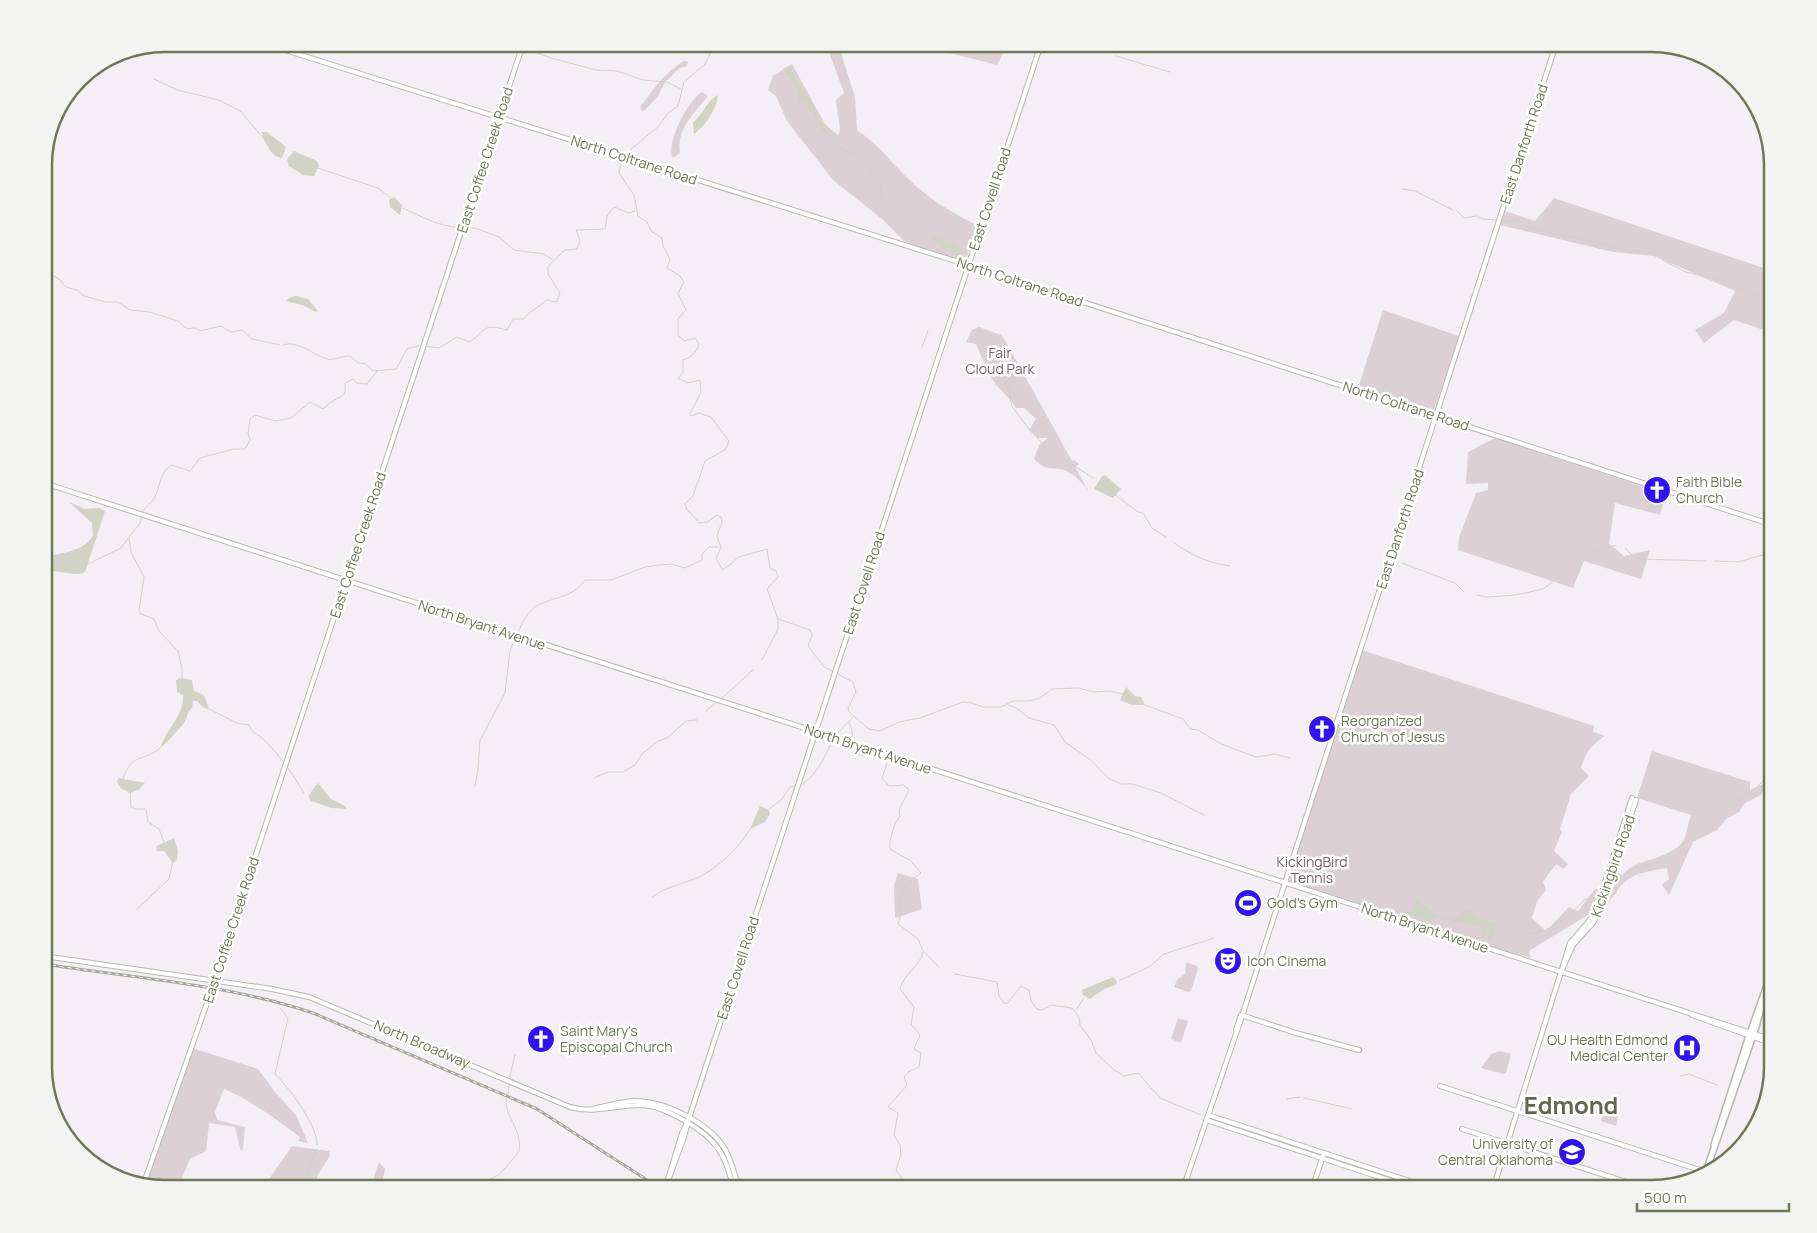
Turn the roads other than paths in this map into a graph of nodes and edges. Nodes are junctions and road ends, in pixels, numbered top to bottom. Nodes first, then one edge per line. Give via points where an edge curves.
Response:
1 (1038, 52) edge
2 (1553, 52) edge
3 (294, 53) edge
4 (520, 53) edge
5 (499, 118) junction
6 (968, 265) junction
7 (1437, 415) junction
8 (53, 486) edge
9 (1764, 522) edge
10 (346, 581) junction
11 (815, 732) junction
12 (1634, 799) dead end
13 (1285, 883) junction
14 (53, 957) edge
15 (1561, 972) junction
16 (214, 981) junction
17 (1764, 994) edge
18 (1242, 1014) junction
19 (1692, 1015) junction
20 (1751, 1035) junction
21 (1764, 1038) edge
22 (1764, 1040) edge
23 (1360, 1050) dead end
24 (1736, 1075) junction
25 (1738, 1081) junction
26 (1440, 1086) dead end
27 (1518, 1111) junction
28 (1208, 1114) junction
29 (1206, 1120) junction
30 (1721, 1120) junction
31 (688, 1121) junction
32 (1462, 1129) dead end
33 (1721, 1132) junction
34 (1507, 1143) junction
35 (1714, 1146) junction
36 (1323, 1155) junction
37 (1708, 1165) edge
38 (1697, 1171) edge
39 (146, 1179) edge
40 (734, 1179) edge
41 (668, 1180) edge
42 (1186, 1180) edge
43 (1315, 1180) edge
44 (1391, 1180) edge
45 (1405, 1180) edge
46 (1496, 1180) edge
47 (1619, 1180) edge

1 - 6 street, East Covell Road
2 - 7 street, East Danforth Road
3 - 5 street, North Coltrane Road
4 - 5 street, East Coffee Creek Road
5 - 6 street, North Coltrane Road
5 - 10 street, East Coffee Creek Road
6 - 7 street, North Coltrane Road
6 - 11 street, East Covell Road
7 - 9 street, North Coltrane Road
7 - 13 street, East Danforth Road
8 - 10 street, North Bryant Avenue
10 - 11 street, North Bryant Avenue
10 - 16 street, East Coffee Creek Road
11 - 13 street, North Bryant Avenue
11 - 31 street, East Covell Road
12 - 15 street, Kickingbird Road via 1594,915 1570,943
13 - 15 street, North Bryant Avenue
13 - 18 street, East Danforth Road
14 - 16 street
15 - 19 street, North Bryant Avenue
15 - 27 street, Kickingbird Road
16 - 31 street, North Broadway via 272,989 326,1004 570,1107 591,1111 642,1105
16 - 39 street, East Coffee Creek Road
17 - 20 main road
18 - 23 street
18 - 28 street, East Danforth Road
19 - 20 street
19 - 20 street
20 - 21 street
20 - 22 street
20 - 24 main road
20 - 25 main road
24 - 25 main road
24 - 30 main road
25 - 33 main road
26 - 27 street
27 - 34 street, Kickingbird Road
27 - 38 street
28 - 29 street, East Danforth Road
28 - 36 street
29 - 36 street
29 - 42 street, East Danforth Road
30 - 33 main road
30 - 35 main road
31 - 40 street, North Broadway via 718,1148
31 - 41 street, East Covell Road
32 - 34 street
33 - 35 main road
34 - 46 street, Kickingbird Road
34 - 47 street
35 - 37 main road
36 - 43 street
36 - 44 street
36 - 45 street

